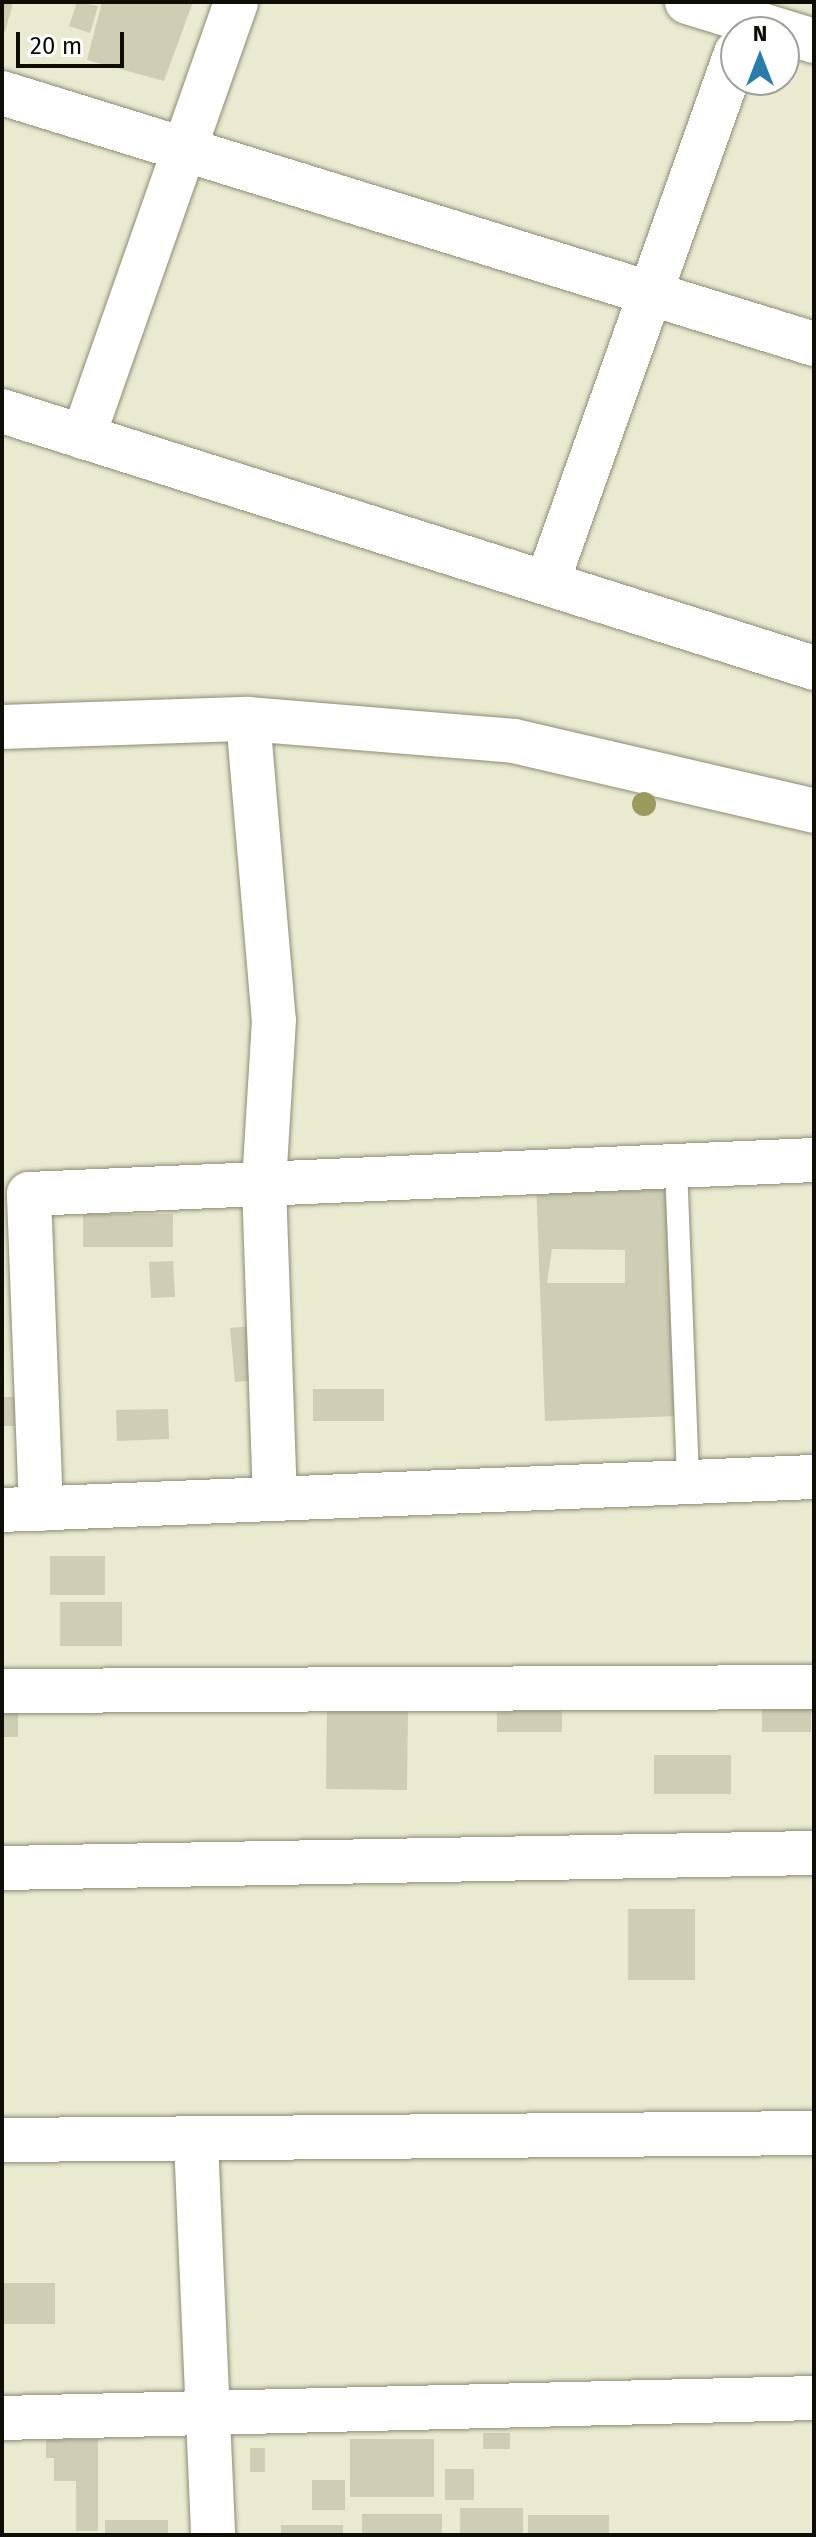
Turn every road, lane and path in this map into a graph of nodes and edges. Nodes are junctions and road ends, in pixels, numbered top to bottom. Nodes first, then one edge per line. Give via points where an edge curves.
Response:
1 (236, 2) edge
2 (687, 2) edge
3 (720, 16) edge
4 (2, 93) edge
5 (720, 96) edge
6 (184, 152) junction
7 (650, 294) junction
8 (814, 344) edge
9 (2, 411) edge
10 (83, 437) junction
11 (547, 583) junction
12 (814, 668) edge
13 (248, 719) junction
14 (2, 727) edge
15 (814, 811) edge
16 (814, 1160) edge
17 (676, 1166) junction
18 (264, 1185) junction
19 (814, 1477) edge
20 (688, 1479) junction
21 (275, 1499) junction
22 (21, 1510) edge
23 (814, 1687) edge
24 (2, 1691) edge
25 (814, 1853) edge
26 (2, 1868) edge
27 (814, 2133) edge
28 (2, 2140) edge
29 (196, 2142) junction
30 (814, 2398) edge
31 (208, 2413) junction
32 (2, 2418) edge
33 (213, 2535) edge

1 - 6 street
2 - 3 street
4 - 6 street
5 - 7 street
6 - 7 street
6 - 10 street
7 - 8 street
7 - 11 street
9 - 10 street
10 - 11 street
11 - 12 street
13 - 14 street
13 - 15 street via 514,741
13 - 18 street via 274,1020
16 - 17 street
17 - 18 street
17 - 20 lane
18 - 21 street
18 - 22 street via 29,1194
19 - 20 street
20 - 21 street
21 - 22 street
23 - 24 street
25 - 26 street
27 - 29 street
28 - 29 street
29 - 31 street
30 - 31 street
31 - 32 street
31 - 33 street

